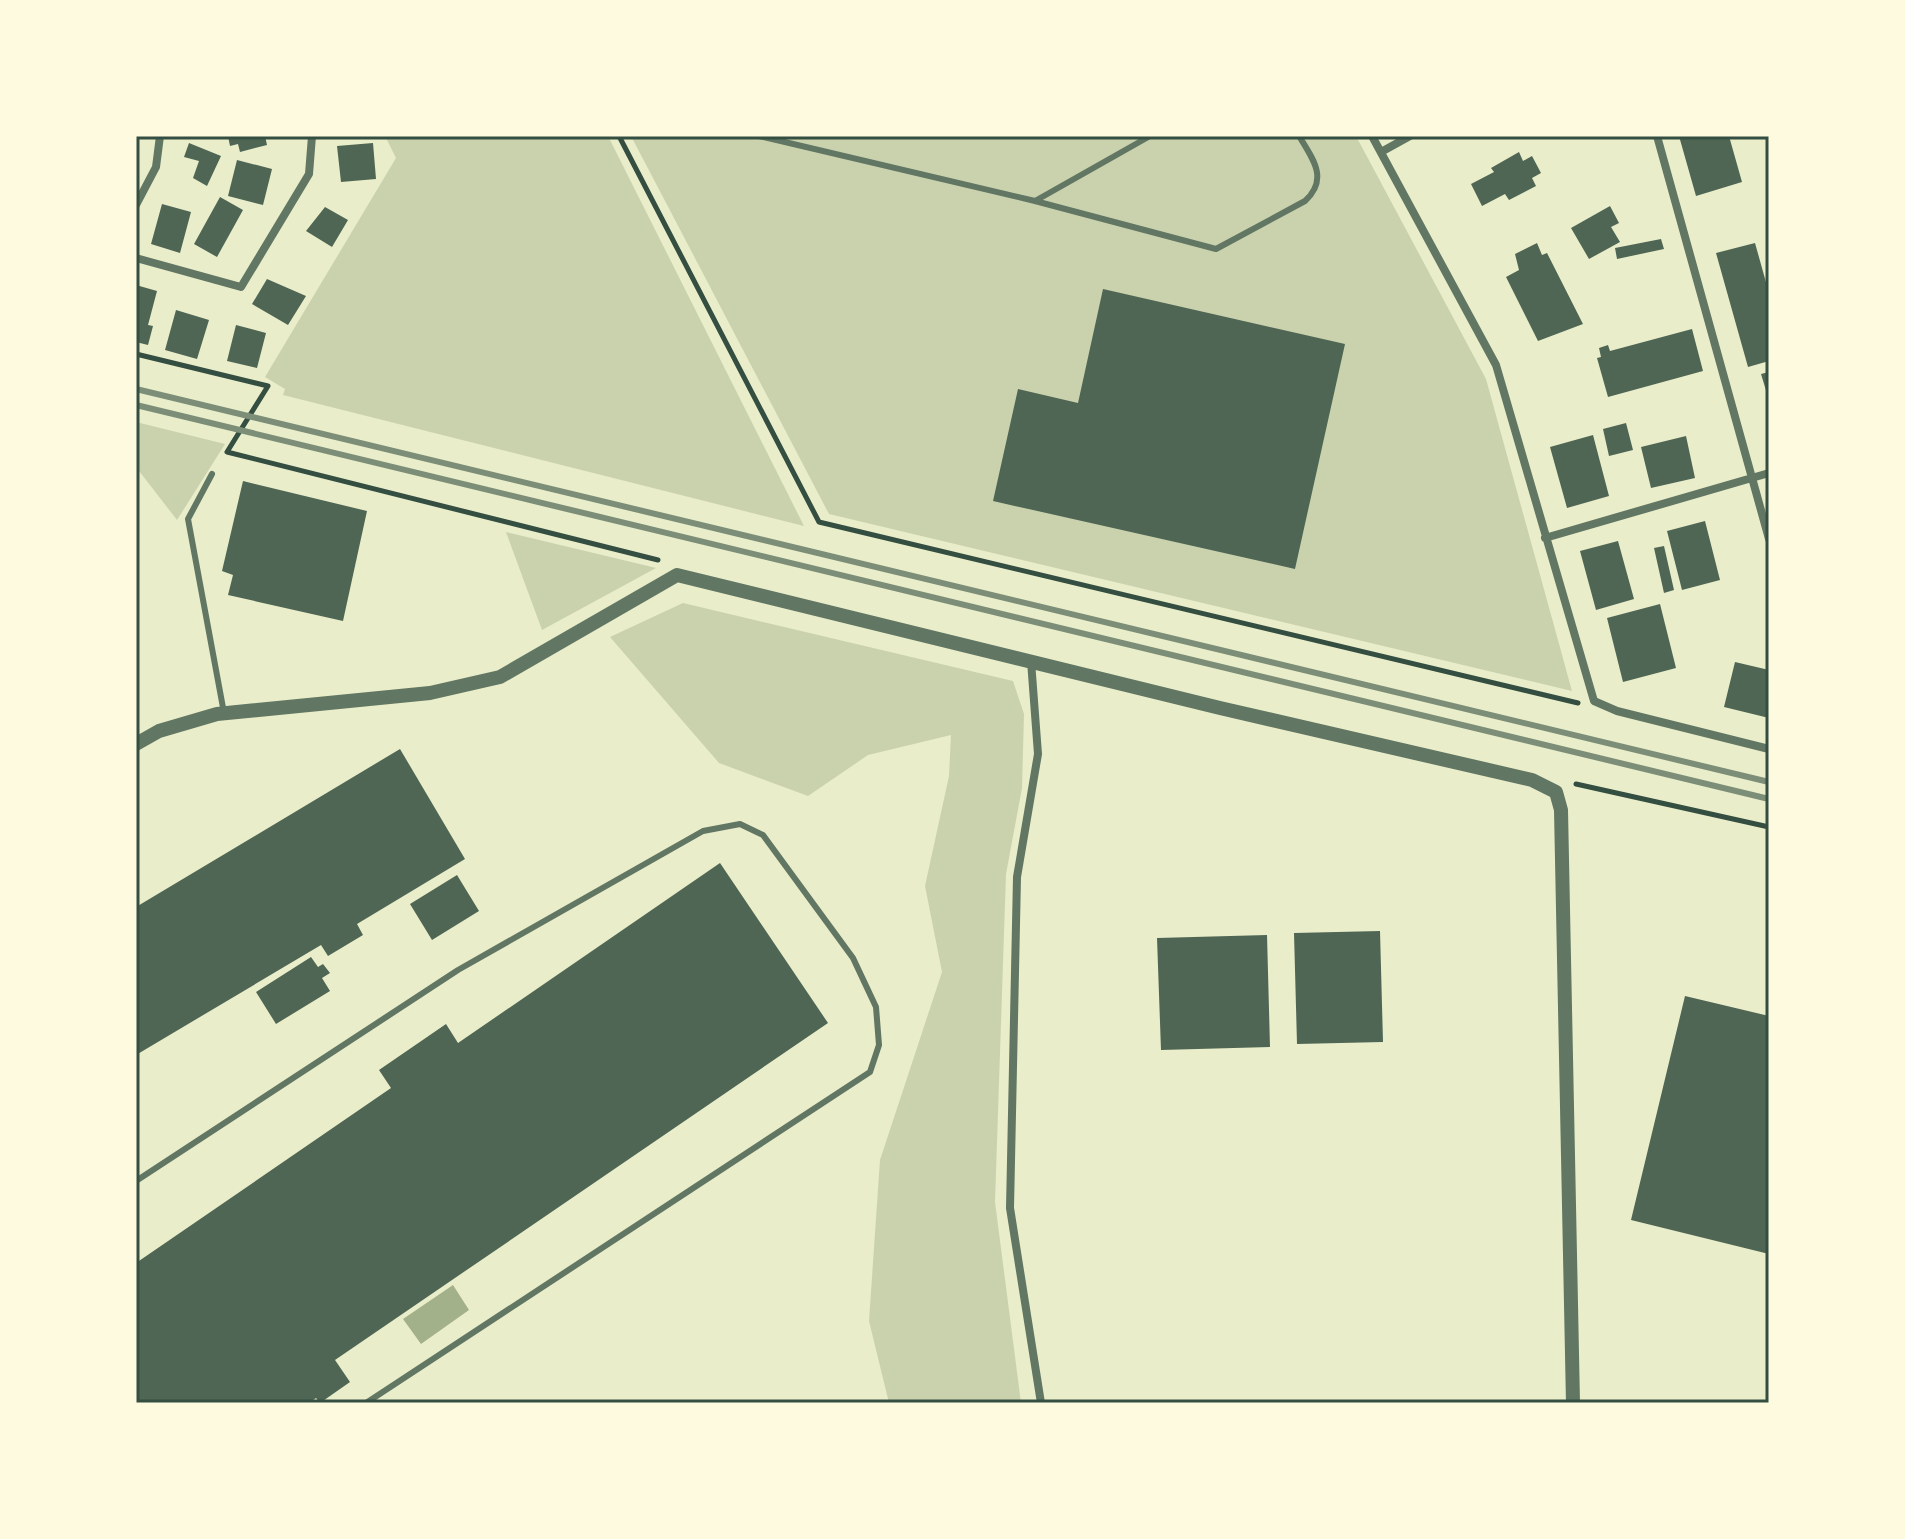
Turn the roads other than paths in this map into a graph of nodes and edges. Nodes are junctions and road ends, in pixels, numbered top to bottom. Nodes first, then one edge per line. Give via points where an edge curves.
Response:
1 (160, 136) edge
2 (312, 136) edge
3 (759, 136) edge
4 (1150, 136) edge
5 (1299, 136) edge
6 (1372, 136) edge
7 (1410, 136) edge
8 (1657, 136) edge
9 (1381, 152) junction
10 (1035, 201) junction
11 (136, 205) edge
12 (136, 258) edge
13 (1769, 473) edge
14 (212, 474) dead end
15 (1753, 479) junction
16 (1545, 538) junction
17 (1769, 539) edge
18 (1031, 661) junction
19 (224, 713) junction
20 (136, 744) edge
21 (1769, 749) edge
22 (136, 1181) edge
23 (366, 1403) edge
24 (1041, 1403) edge
25 (1573, 1403) edge

1 - 11 street via 156,167
2 - 12 street via 309,174 241,287
3 - 10 lane
4 - 10 lane
5 - 10 lane via 1318,169 1315,192 1216,249
6 - 9 street
7 - 9 street
8 - 15 street
9 - 16 street via 1496,365
13 - 15 street
14 - 19 lane via 188,519
15 - 16 street
15 - 17 street
16 - 21 street via 1594,701
18 - 19 street via 677,575 500,677 430,693
18 - 24 street via 1038,754 1017,877 1010,1208
18 - 25 street via 1532,780 1556,792 1561,810
19 - 20 street via 186,722
22 - 23 lane via 458,970 703,831 740,824 763,835 853,958 876,1007 879,1045 870,1072

